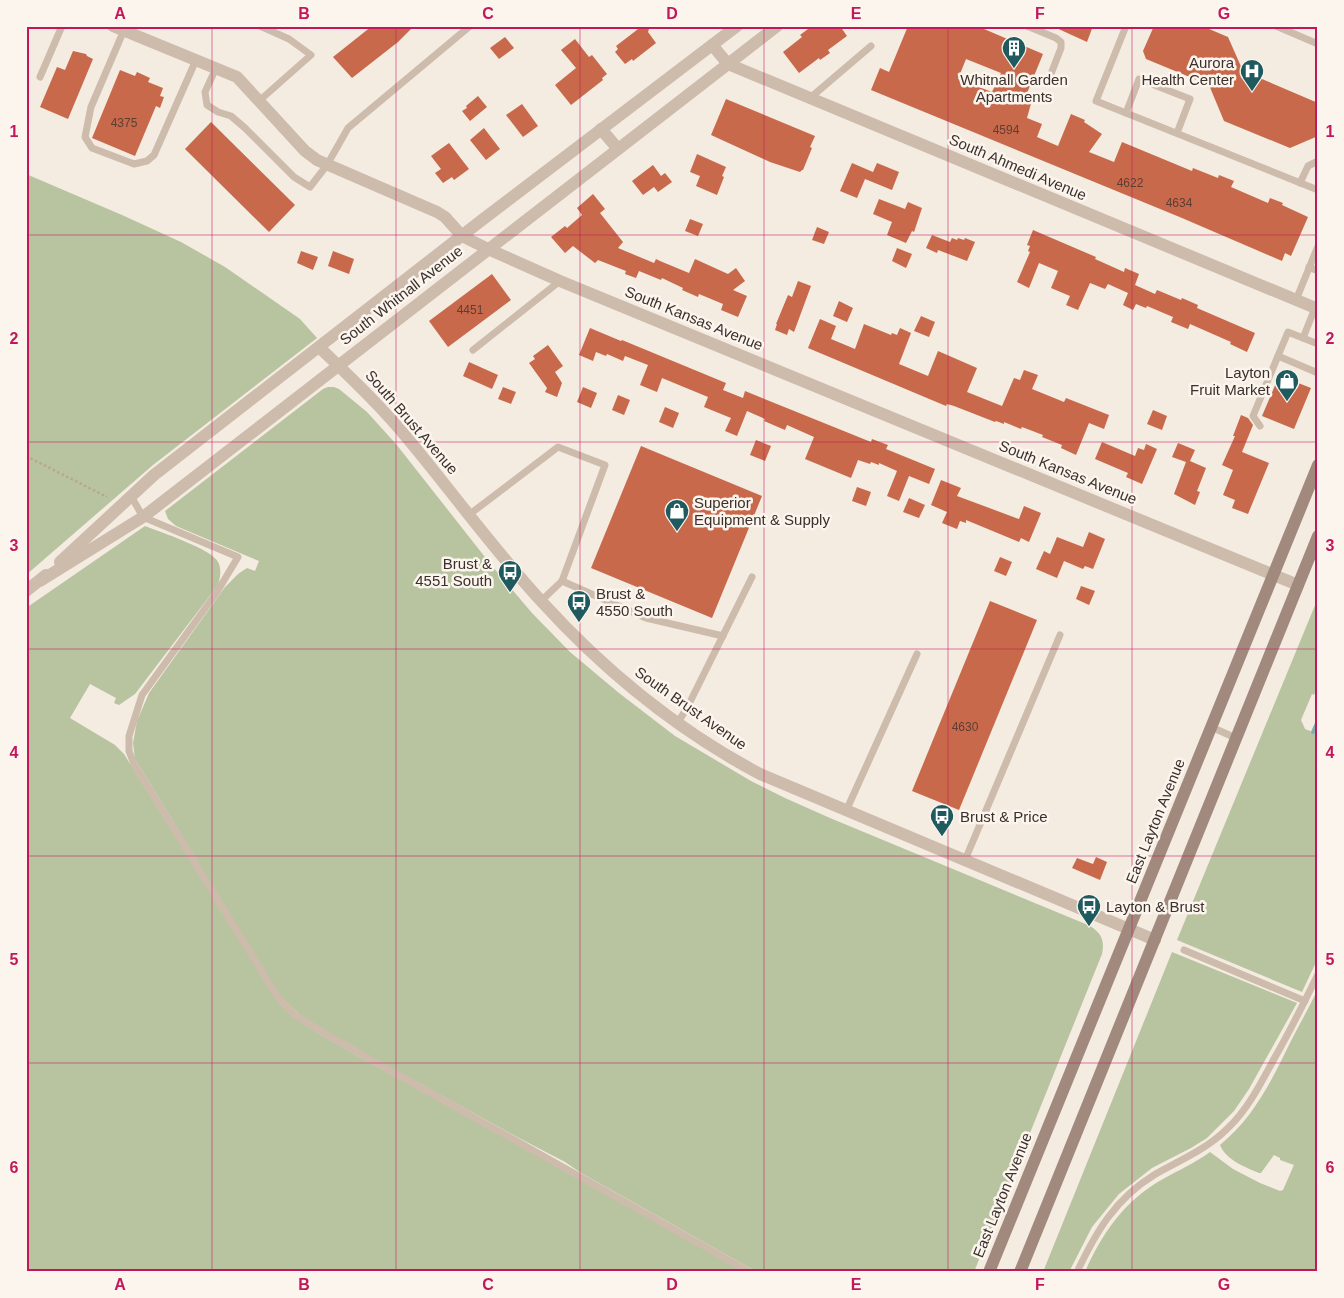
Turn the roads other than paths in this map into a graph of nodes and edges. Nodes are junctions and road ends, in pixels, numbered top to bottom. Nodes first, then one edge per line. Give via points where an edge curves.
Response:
1 (62, 26) edge
2 (260, 26) edge
3 (470, 26) edge
4 (737, 26) edge
5 (777, 26) edge
6 (1027, 26) edge
7 (1126, 26) edge
8 (1276, 26) edge
9 (119, 28) edge
10 (1318, 44) edge
11 (713, 46) junction
12 (872, 46) dead end
13 (196, 60) junction
14 (728, 64) junction
15 (216, 68) junction
16 (40, 77) dead end
17 (1049, 80) dead end
18 (810, 98) junction
19 (259, 101) junction
20 (1126, 113) junction
21 (601, 129) junction
22 (1177, 133) junction
23 (618, 149) junction
24 (1318, 161) edge
25 (327, 165) junction
26 (1300, 183) junction
27 (1318, 190) edge
28 (462, 236) junction
29 (1318, 246) edge
30 (488, 249) junction
31 (1309, 268) junction
32 (1318, 271) edge
33 (560, 281) junction
34 (1296, 300) junction
35 (1317, 309) edge
36 (1303, 338) junction
37 (1318, 344) edge
38 (319, 347) junction
39 (473, 350) dead end
40 (1278, 356) junction
41 (338, 365) junction
42 (1318, 373) edge
43 (1260, 426) dead end
44 (1318, 465) edge
45 (131, 496) junction
46 (470, 514) junction
47 (143, 517) junction
48 (1318, 536) edge
49 (1273, 574) junction
50 (752, 577) dead end
51 (40, 581) junction
52 (562, 581) junction
53 (1298, 584) junction
54 (26, 591) edge
55 (541, 601) junction
56 (1060, 635) dead end
57 (723, 636) junction
58 (917, 654) dead end
59 (678, 722) junction
60 (1211, 727) junction
61 (1236, 738) junction
62 (846, 811) junction
63 (965, 860) junction
64 (1129, 929) junction
65 (1155, 940) junction
66 (1184, 950) dead end
67 (1318, 974) edge
68 (1305, 1001) junction
69 (750, 1272) edge
70 (989, 1272) edge
71 (1020, 1272) edge
72 (1077, 1272) edge

1 - 16 lane
2 - 19 lane via 289,39 311,55
3 - 25 lane via 348,128
4 - 11 street, South Whitnall Avenue
5 - 14 street, South Whitnall Avenue
6 - 17 lane via 1061,42
7 - 20 lane via 1096,101
8 - 10 lane
9 - 13 street, South Kansas Avenue
9 - 13 lane via 91,107 85,137 92,148 134,164 147,161 154,155
11 - 14 street, South Ahmedi Avenue
11 - 21 street, South Whitnall Avenue
12 - 18 lane
13 - 15 street, South Kansas Avenue
14 - 18 street, South Ahmedi Avenue
14 - 23 street, South Whitnall Avenue
15 - 19 street, South Kansas Avenue via 237,77
15 - 25 lane via 205,92 207,105 231,116 294,177 310,187
18 - 34 street, South Ahmedi Avenue
19 - 25 street, South Kansas Avenue via 305,151
20 - 22 lane
20 - 22 lane via 1139,79 1190,99
21 - 23 street
21 - 28 street, South Whitnall Avenue
22 - 26 lane
23 - 30 street, South Whitnall Avenue
24 - 26 lane via 1308,166
25 - 28 street, South Kansas Avenue via 437,212
26 - 27 lane
28 - 30 street, South Kansas Avenue
28 - 38 street, South Whitnall Avenue
29 - 31 lane
30 - 33 street, South Kansas Avenue
30 - 41 street, South Whitnall Avenue
31 - 32 lane
31 - 34 lane
33 - 39 lane
33 - 49 street, South Kansas Avenue
34 - 35 street, South Ahmedi Avenue
35 - 36 lane
36 - 37 lane
36 - 40 lane via 1288,332
38 - 41 street, South Brust Avenue
38 - 45 street, South Whitnall Avenue
40 - 42 lane
40 - 43 lane via 1253,416
41 - 46 street, South Brust Avenue via 408,438
41 - 47 street, South Whitnall Avenue
44 - 49 main road, East Layton Avenue
45 - 47 lane
45 - 51 street, South Whitnall Avenue
46 - 52 lane via 558,448 605,465
46 - 55 street, South Brust Avenue
47 - 51 street, South Whitnall Avenue
47 - 69 lane via 238,557 217,592 145,689 131,726 129,751 276,996 295,1015 329,1036
48 - 53 main road
49 - 53 street, South Kansas Avenue
49 - 60 main road, East Layton Avenue
50 - 57 lane
51 - 54 street, South Whitnall Avenue
52 - 55 lane
52 - 57 lane via 646,618
53 - 61 main road
55 - 59 street, South Brust Avenue via 604,664
56 - 63 lane
57 - 59 lane
58 - 62 lane
59 - 62 street, South Brust Avenue via 760,774
60 - 61 lane
60 - 64 main road, East Layton Avenue
61 - 65 main road
62 - 63 street, South Brust Avenue
63 - 64 street, South Brust Avenue
64 - 65 street, South Brust Avenue
64 - 70 main road, East Layton Avenue
65 - 71 main road
66 - 68 lane
67 - 68 lane
68 - 72 lane via 1242,1112 1204,1148 1130,1193 1099,1228

